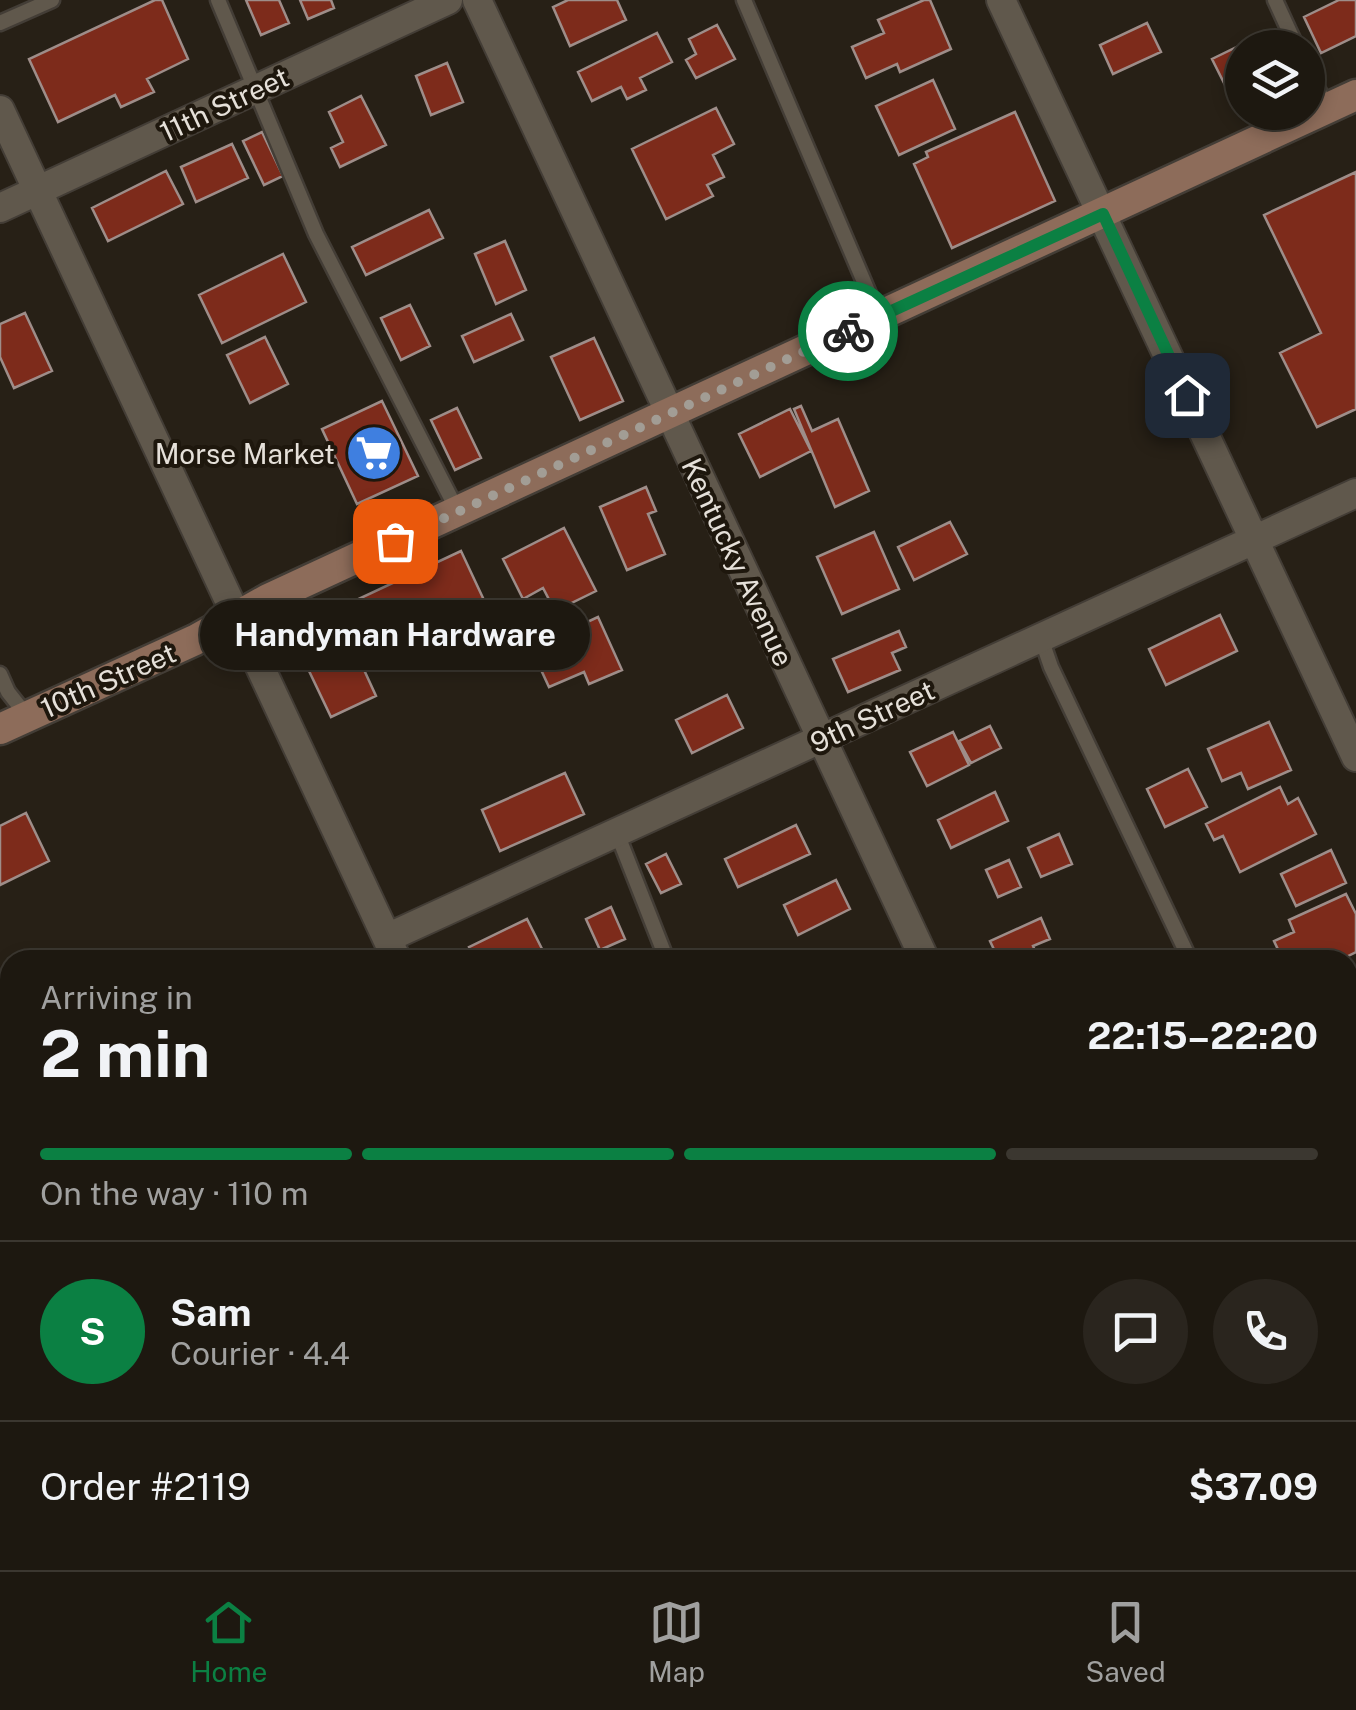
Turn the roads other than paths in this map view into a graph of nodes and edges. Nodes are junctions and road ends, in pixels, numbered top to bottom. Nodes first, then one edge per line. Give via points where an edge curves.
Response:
1 (52, 0) edge
2 (218, 0) edge
3 (448, 0) edge
4 (477, 0) edge
5 (744, 0) edge
6 (1002, 0) edge
7 (1275, 0) edge
8 (0, 23) edge
9 (1289, 30) edge
10 (257, 88) junction
11 (1356, 95) edge
12 (1325, 104) edge
13 (1327, 108) junction
14 (0, 110) edge
15 (37, 190) junction
16 (0, 208) edge
17 (1103, 214) junction
18 (880, 317) junction
19 (668, 414) junction
20 (1356, 493) edge
21 (458, 512) junction
22 (1254, 540) junction
23 (236, 618) junction
24 (1041, 638) junction
25 (0, 674) edge
26 (14, 723) edge
27 (822, 740) junction
28 (1356, 757) edge
29 (617, 833) junction
30 (392, 949) edge
31 (664, 950) edge
32 (919, 950) edge
33 (1185, 950) edge

1 - 8 lane
2 - 10 lane
3 - 10 street, 11th Street
4 - 19 street, Kentucky Avenue
5 - 18 lane
6 - 17 street
7 - 9 lane
10 - 15 street, 11th Street
10 - 21 lane via 316,234
11 - 13 street, 10th Street
12 - 13 lane
13 - 17 street, 10th Street
14 - 15 street
15 - 16 street, 11th Street
15 - 23 street
17 - 18 street, 10th Street
17 - 22 street
18 - 19 street, 10th Street
19 - 21 street, 10th Street
19 - 27 street, Kentucky Avenue
20 - 22 street, 9th Street
21 - 23 street, 10th Street
22 - 24 street, 9th Street
22 - 28 street
23 - 26 street, 10th Street
23 - 30 street
24 - 27 street, 9th Street
24 - 33 lane
25 - 26 lane
27 - 29 street, 9th Street
27 - 32 street, Kentucky Avenue
29 - 30 street, 9th Street
29 - 31 lane

